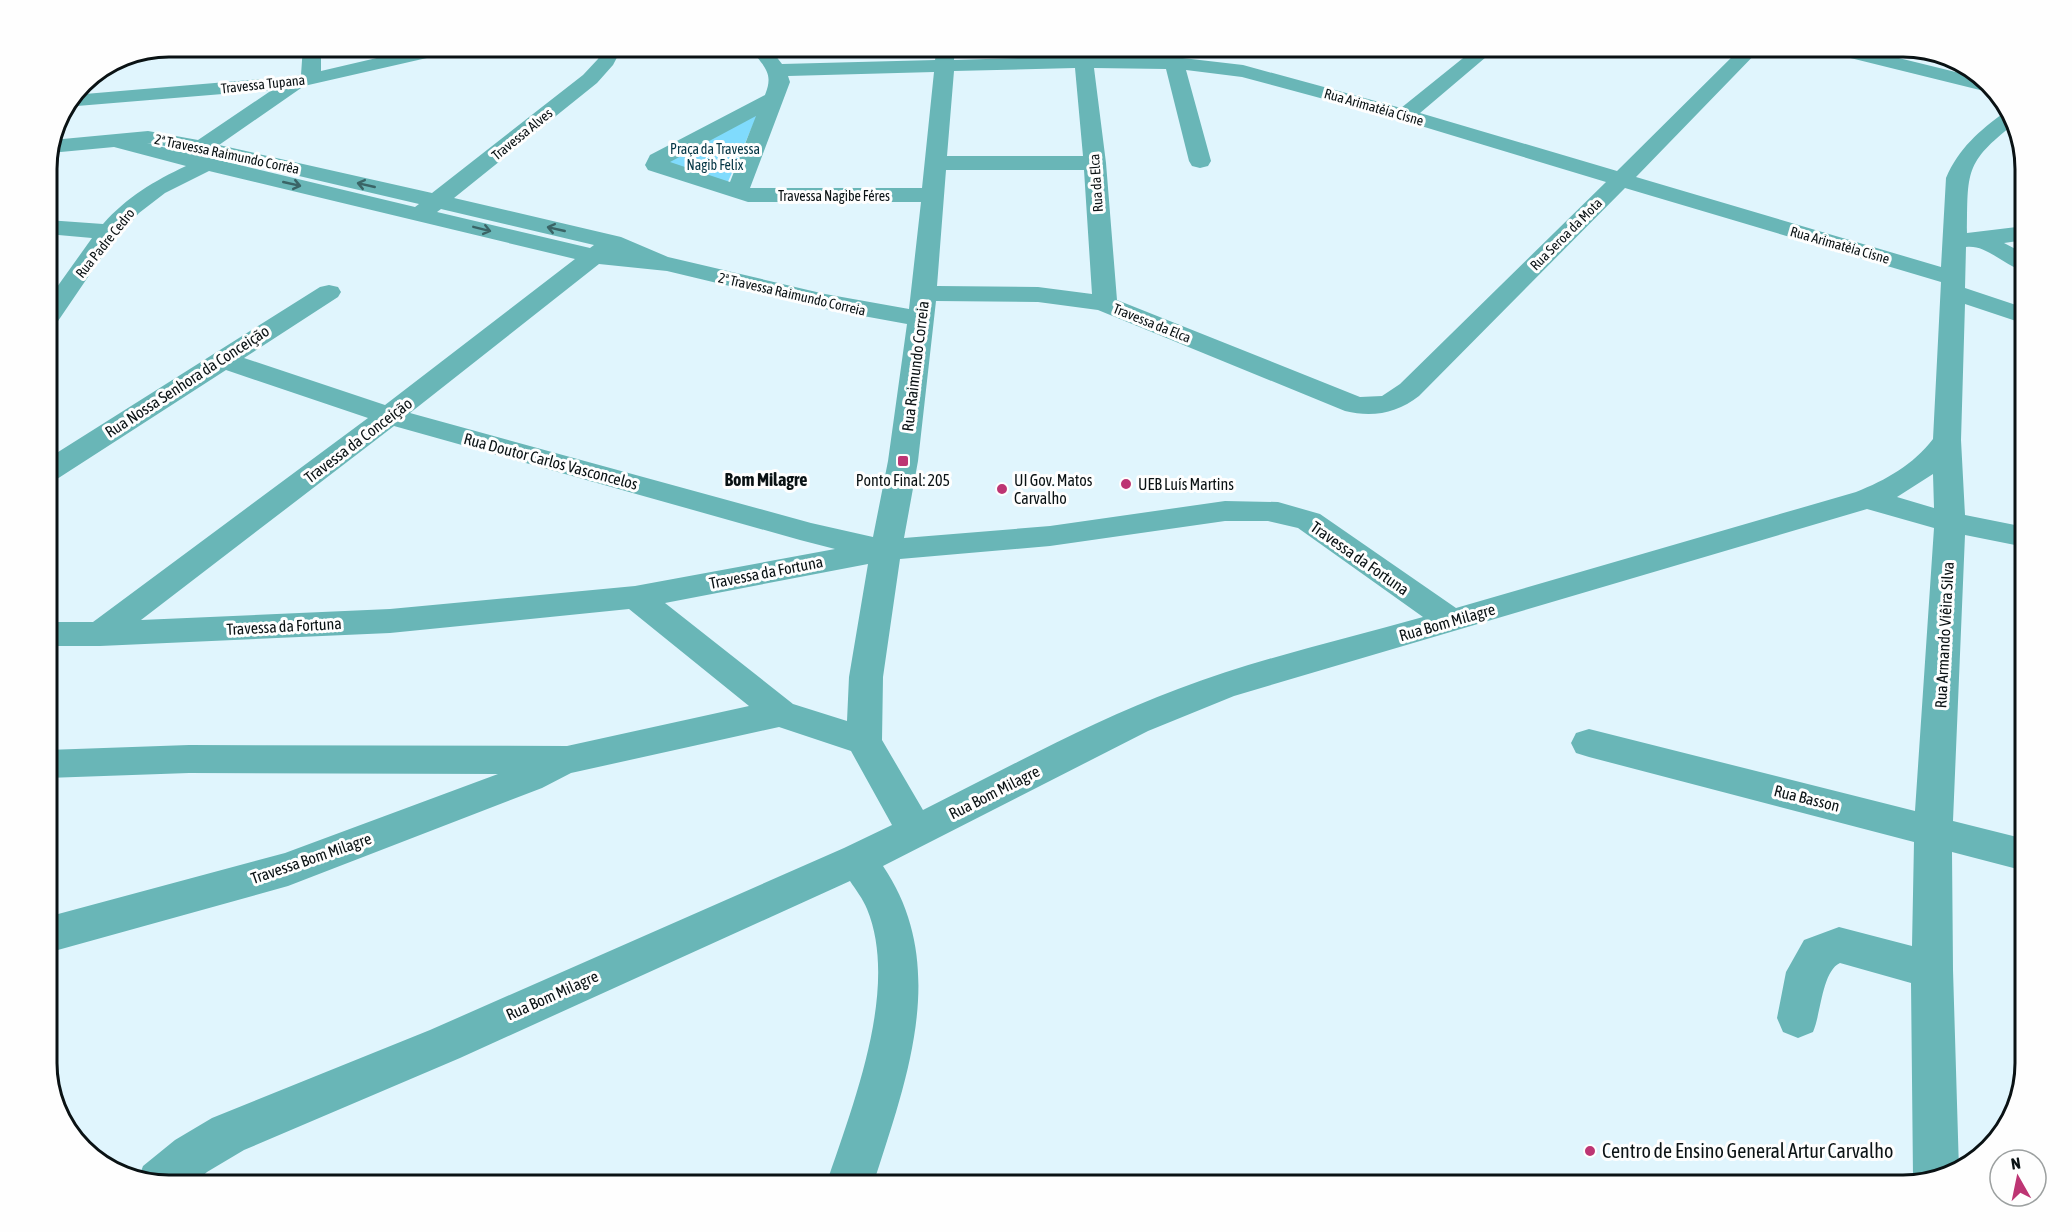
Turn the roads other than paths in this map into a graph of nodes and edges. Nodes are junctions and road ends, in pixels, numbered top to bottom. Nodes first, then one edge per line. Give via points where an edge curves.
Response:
1 (309, 57) edge
2 (405, 57) edge
3 (608, 57) edge
4 (767, 57) edge
5 (934, 57) edge
6 (946, 57) edge
7 (969, 57) edge
8 (1259, 57) dead end
9 (1477, 57) edge
10 (1743, 57) edge
11 (1870, 57) edge
12 (1084, 62) junction
13 (1175, 66) junction
14 (777, 70) junction
15 (1266, 76) junction
16 (304, 80) junction
17 (1974, 83) edge
18 (773, 99) junction
19 (81, 101) edge
20 (1405, 116) junction
21 (2004, 122) edge
22 (60, 146) edge
23 (198, 156) junction
24 (1200, 161) dead end
25 (936, 163) junction
26 (1095, 163) junction
27 (1620, 179) junction
28 (737, 192) junction
29 (932, 195) junction
30 (428, 208) junction
31 (57, 228) edge
32 (111, 232) junction
33 (2015, 234) edge
34 (1966, 239) junction
35 (603, 249) junction
36 (2015, 260) edge
37 (664, 264) joint
38 (1953, 285) junction
39 (329, 292) dead end
40 (1105, 304) junction
41 (57, 305) edge
42 (922, 306) junction
43 (2015, 312) edge
44 (221, 359) junction
45 (1369, 408) joint
46 (389, 416) junction
47 (1947, 440) junction
48 (57, 466) edge
49 (1867, 499) junction
50 (1950, 522) junction
51 (2015, 535) edge
52 (886, 550) junction
53 (635, 597) junction
54 (1452, 621) junction
55 (57, 634) edge
56 (100, 634) junction
57 (780, 713) junction
58 (864, 741) junction
59 (1589, 743) dead end
60 (567, 760) junction
61 (57, 764) edge
62 (1934, 830) junction
63 (915, 831) junction
64 (2015, 852) edge
65 (858, 860) junction
66 (57, 932) edge
67 (1932, 970) junction
68 (1797, 1018) dead end
69 (1936, 1170) edge
70 (169, 1175) edge
71 (853, 1175) edge

1 - 16 street
2 - 16 street, Travessa Tupana
3 - 30 street, Travessa Alves via 590,79
4 - 14 street
5 - 14 street, Rua Arimatéia Cisne
6 - 25 street, Rua Raimundo Correia
7 - 12 street, Rua Arimatéia Cisne
8 - 15 street
9 - 20 street
10 - 27 street, Rua Seroa da Mota
11 - 17 street
12 - 13 street, Rua Arimatéia Cisne
12 - 26 street, Rua da Elca
13 - 15 street, Rua Arimatéia Cisne via 1232,69
13 - 24 street
14 - 18 street via 780,82
15 - 20 street, Rua Arimatéia Cisne
16 - 19 street, Travessa Tupana
16 - 23 street, Rua Padre Cedro
18 - 28 street
18 - 28 street, Travessa Nagibe Féres via 656,163
20 - 27 street, Rua Arimatéia Cisne
21 - 34 street, Rua Armando Viêira Silva via 1973,147 1957,178
22 - 23 street, 2ª Travessa Raimundo Corrêa via 145,136
23 - 30 street, 2ª Travessa Raimundo Corrêa
23 - 32 street, Rua Padre Cedro via 131,208
25 - 26 street
25 - 29 street, Rua Raimundo Correia
26 - 40 street, Rua da Elca
27 - 38 street, Rua Arimatéia Cisne
27 - 45 street, Rua Seroa da Mota via 1403,396 1384,406
28 - 29 street, Travessa Nagibe Féres via 763,197
29 - 42 street, Rua Raimundo Correia
30 - 35 street, 2ª Travessa Raimundo Corrêa
31 - 32 street
32 - 41 street, Rua Padre Cedro
33 - 34 street
34 - 36 street
34 - 38 street, Rua Armando Viêira Silva
35 - 37 street, 2ª Travessa Raimundo Corrêa
35 - 46 street, Travessa da Conceição
37 - 42 street, 2ª Travessa Raimundo Correia via 874,313
38 - 43 street, Rua Arimatéia Cisne
38 - 47 street, Rua Armando Viêira Silva
39 - 44 street, Rua Nossa Senhora da Conceição
40 - 42 street, Travessa da Elca via 1053,294
40 - 45 street, Travessa da Elca
42 - 52 street, Rua Raimundo Correia via 903,461
44 - 46 street, Rua Doutor Carlos Vasconcelos
44 - 48 street, Rua Nossa Senhora da Conceição
46 - 52 street, Rua Doutor Carlos Vasconcelos via 811,533
46 - 56 street, Travessa da Conceição
47 - 49 street, Rua Bom Milagre via 1926,467 1892,489
47 - 50 street, Rua Armando Viêira Silva
49 - 50 street
49 - 54 street, Rua Bom Milagre
50 - 51 street
50 - 62 street, Rua Armando Viêira Silva
52 - 53 street, Travessa da Fortuna
52 - 54 street, Travessa da Fortuna via 1050,536 1225,511 1271,511 1309,521
52 - 58 street, Rua Raimundo Correia via 866,677
53 - 56 street, Travessa da Fortuna via 390,621
53 - 57 street
54 - 63 street, Rua Bom Milagre via 1189,699
55 - 56 street, Travessa da Fortuna
57 - 58 street
57 - 60 street, Travessa Bom Milagre
58 - 63 street
59 - 62 street, Rua Basson
60 - 61 street, Travessa Bom Milagre via 189,759
60 - 66 street, Travessa Bom Milagre via 288,869
62 - 64 street, Rua Basson
62 - 67 street, Rua Armando Viêira Silva
63 - 65 street, Rua Bom Milagre
65 - 70 street, Rua Bom Milagre via 434,1049 228,1134 191,1156
65 - 71 street via 888,911 900,972 895,1030
67 - 68 street via 1839,945 1820,953 1807,972
67 - 69 street, Rua Armando Viêira Silva

